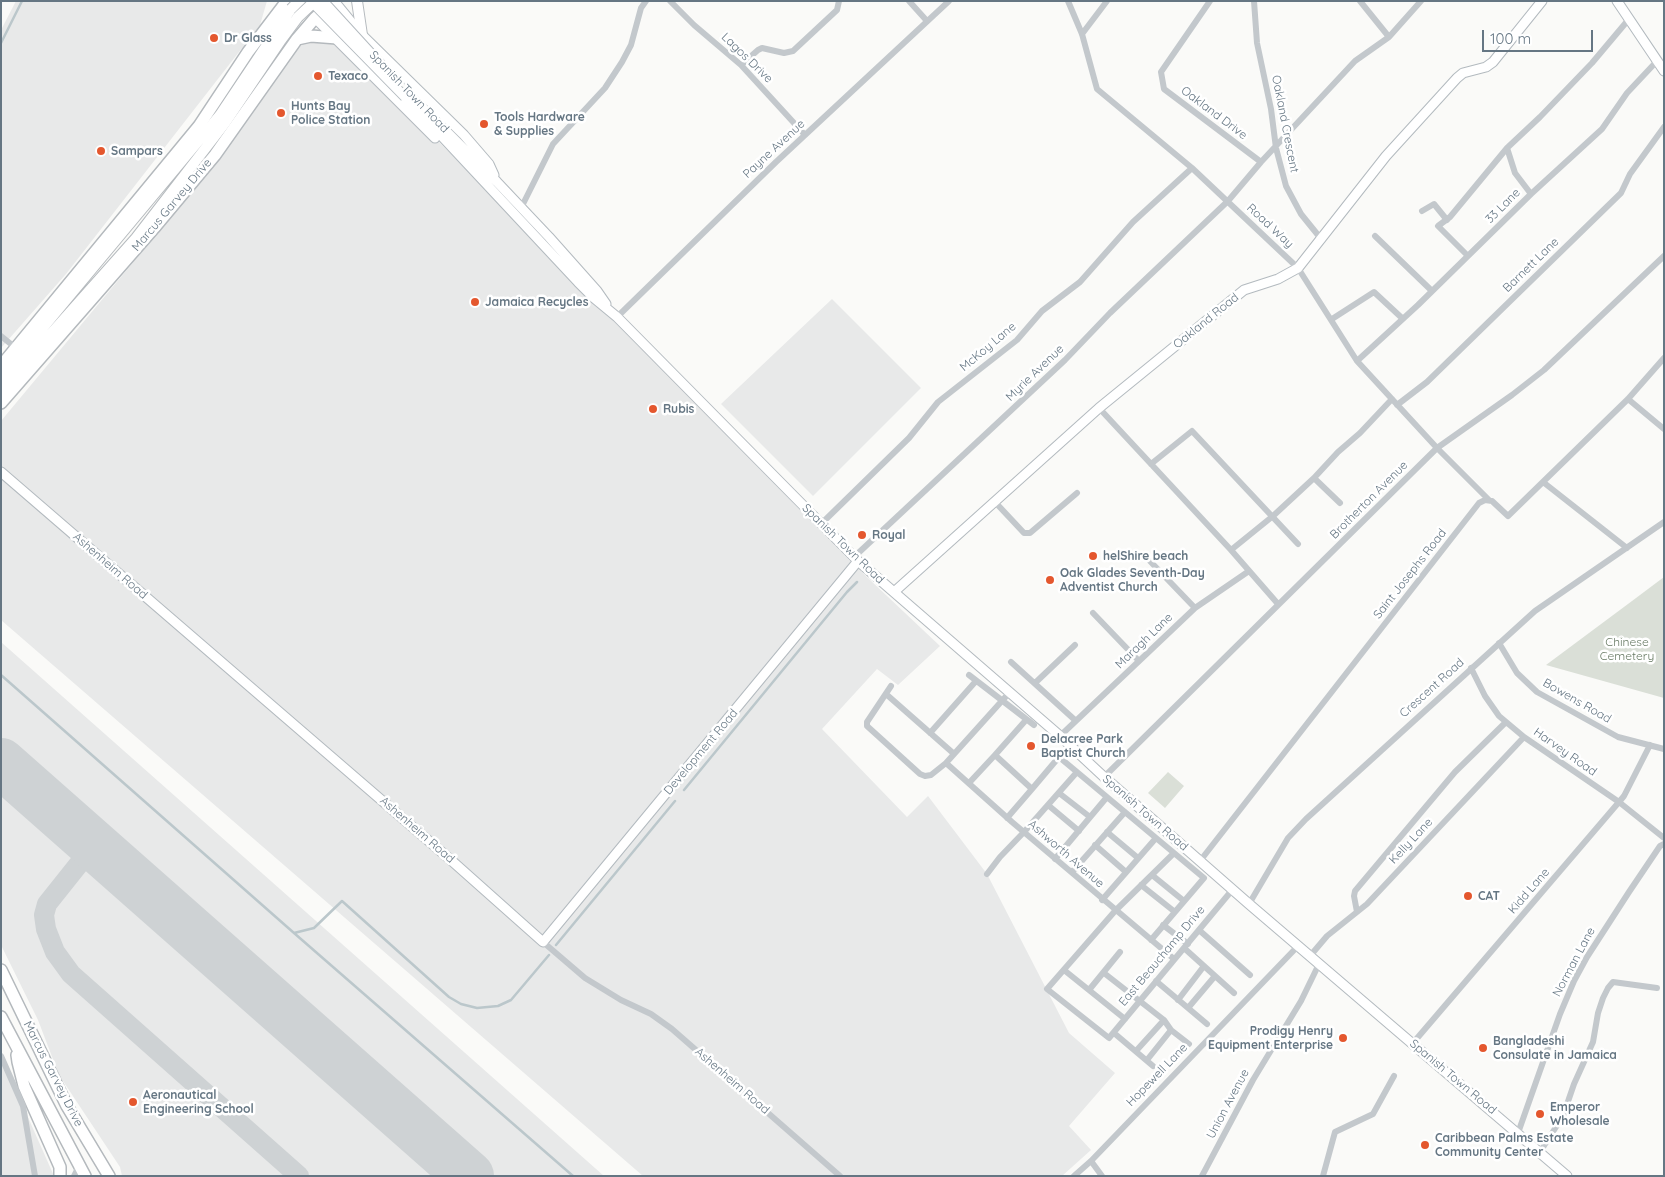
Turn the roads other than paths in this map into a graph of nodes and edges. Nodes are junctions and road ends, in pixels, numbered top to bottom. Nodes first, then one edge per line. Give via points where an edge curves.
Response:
1 (279, 1) edge
2 (287, 1) edge
3 (299, 1) edge
4 (311, 1) edge
5 (315, 1) edge
6 (323, 1) edge
7 (334, 1) edge
8 (357, 1) edge
9 (646, 1) edge
10 (670, 1) edge
11 (839, 1) edge
12 (909, 1) edge
13 (949, 1) edge
14 (1068, 1) edge
15 (1108, 1) edge
16 (1210, 1) edge
17 (1254, 1) edge
18 (1360, 1) edge
19 (1421, 1) edge
20 (1542, 1) edge
21 (1617, 1) edge
22 (315, 18) junction
23 (1629, 19) junction
24 (927, 21) junction
25 (270, 22) junction
26 (1082, 34) junction
27 (362, 35) junction
28 (1389, 37) junction
29 (337, 38) junction
30 (297, 39) junction
31 (1657, 61) junction
32 (741, 65) junction
33 (1664, 71) edge
34 (407, 96) junction
35 (223, 119) junction
36 (1664, 127) edge
37 (806, 135) junction
38 (1276, 148) junction
39 (1507, 148) junction
40 (1261, 162) junction
41 (1192, 168) junction
42 (478, 176) junction
43 (497, 182) junction
44 (1531, 194) junction
45 (1228, 201) junction
46 (521, 208) junction
47 (1422, 211) dead end
48 (1447, 220) junction
49 (1375, 236) dead end
50 (1322, 240) junction
51 (1468, 256) junction
52 (1664, 256) edge
53 (1298, 268) junction
54 (1432, 291) junction
55 (609, 309) junction
56 (617, 317) junction
57 (1332, 319) junction
58 (1403, 319) junction
59 (1, 336) edge
60 (17, 349) junction
61 (1664, 358) edge
62 (1357, 361) junction
63 (1, 366) edge
64 (1, 378) edge
65 (1, 390) edge
66 (1628, 399) junction
67 (1394, 402) junction
68 (1, 403) edge
69 (1099, 408) junction
70 (1664, 429) edge
71 (1437, 448) junction
72 (1151, 464) junction
73 (1, 472) edge
74 (1314, 478) junction
75 (1543, 482) junction
76 (1077, 493) dead end
77 (1489, 500) junction
78 (995, 502) junction
79 (1340, 503) dead end
80 (1273, 516) junction
81 (1664, 522) edge
82 (821, 524) junction
83 (1298, 544) dead end
84 (1627, 548) junction
85 (1230, 550) junction
86 (1147, 558) dead end
87 (856, 559) junction
88 (1249, 571) junction
89 (894, 592) junction
90 (1278, 604) junction
91 (1195, 608) junction
92 (1093, 614) dead end
93 (1499, 643) junction
94 (1075, 644) dead end
95 (1139, 661) junction
96 (1011, 662) dead end
97 (1471, 668) junction
98 (970, 675) dead end
99 (976, 681) junction
100 (1035, 683) junction
101 (890, 686) dead end
102 (1010, 692) junction
103 (886, 694) junction
104 (1002, 701) junction
105 (1026, 720) junction
106 (1076, 721) junction
107 (1506, 722) junction
108 (1034, 726) dead end
109 (930, 733) junction
110 (1060, 736) junction
111 (1524, 737) junction
112 (1650, 745) junction
113 (1664, 749) edge
114 (953, 753) junction
115 (995, 755) junction
116 (946, 763) junction
117 (1077, 772) junction
118 (1104, 777) junction
119 (969, 783) junction
120 (1032, 789) junction
121 (1059, 793) junction
122 (1107, 797) junction
123 (1619, 802) junction
124 (1048, 805) junction
125 (1125, 812) junction
126 (1090, 817) junction
127 (1007, 818) junction
128 (1079, 831) junction
129 (1024, 832) junction
130 (1107, 832) junction
131 (1156, 838) junction
132 (1664, 838) edge
133 (1664, 844) edge
134 (1095, 845) junction
135 (1174, 853) junction
136 (1138, 858) junction
137 (1055, 859) junction
138 (1200, 861) junction
139 (1072, 872) junction
140 (1126, 872) junction
141 (987, 874) dead end
142 (1152, 875) junction
143 (1142, 885) junction
144 (1233, 889) junction
145 (1102, 900) junction
146 (1184, 901) junction
147 (1249, 904) junction
148 (1115, 911) junction
149 (1175, 912) junction
150 (1357, 912) junction
151 (1163, 925) junction
152 (1199, 930) junction
153 (1151, 940) junction
154 (543, 942) junction
155 (1186, 946) junction
156 (1298, 946) junction
157 (1120, 952) dead end
158 (1310, 956) junction
159 (1174, 959) junction
160 (1319, 964) junction
161 (1204, 966) junction
162 (1064, 970) junction
163 (2, 973) edge
164 (1104, 973) junction
165 (1250, 975) dead end
166 (1215, 976) junction
167 (1156, 981) junction
168 (1657, 988) dead end
169 (1089, 990) junction
170 (1234, 992) dead end
171 (1140, 1000) junction
172 (1178, 1000) junction
173 (1188, 1008) junction
174 (1, 1018) edge
175 (1125, 1019) junction
176 (1164, 1020) junction
177 (1207, 1024) dead end
178 (1171, 1030) junction
179 (1111, 1035) junction
180 (1413, 1043) junction
181 (1189, 1044) dead end
182 (17, 1048) junction
183 (1136, 1052) junction
184 (1, 1056) edge
185 (1146, 1060) junction
186 (1154, 1066) dead end
187 (1394, 1076) dead end
188 (1518, 1133) junction
189 (1540, 1152) junction
190 (1091, 1161) junction
191 (80, 1164) junction
192 (1562, 1174) edge
193 (35, 1176) edge
194 (60, 1176) edge
195 (74, 1176) edge
196 (85, 1176) edge
197 (109, 1176) edge
198 (840, 1176) edge
199 (1074, 1176) edge
200 (1102, 1176) edge
201 (1202, 1176) edge
202 (1323, 1176) edge

1 - 25 highway
2 - 25 highway
3 - 22 highway, Spanish Town Road
3 - 35 main road, Marcus Garvey Drive, bridge via 280,25
4 - 34 main road, Spanish Town Road, bridge
5 - 35 main road, Marcus Garvey Drive, bridge via 298,17
6 - 34 main road, Spanish Town Road, bridge
7 - 22 highway, Marcus Garvey Drive
7 - 27 main road, Spanish Town Road
8 - 27 main road
9 - 46 street via 622,62 604,88 553,144
10 - 32 street, Lagos Drive via 694,26
11 - 32 street via 837,10 793,51 784,54 762,48
12 - 24 street
13 - 24 street, Payne Avenue
14 - 26 street, Road Way
15 - 26 street
16 - 40 street, Oakland Drive via 1161,72 1164,89
17 - 38 street, Oakland Crescent
18 - 28 street
19 - 28 street, Myrie Avenue
20 - 50 main road, Oakland Road via 1493,62 1457,78 1386,156
21 - 23 main road
22 - 29 main road, Spanish Town Road
22 - 30 highway, Marcus Garvey Drive
23 - 31 main road
23 - 39 street via 1592,63
24 - 37 street, Payne Avenue
25 - 60 highway via 199,126
26 - 41 street, Road Way via 1097,89
27 - 43 main road, Spanish Town Road via 464,135 489,164
28 - 38 street, Myrie Avenue via 1355,61
29 - 30 highway via 311,36
29 - 42 main road, Spanish Town Road via 427,130
30 - 68 highway, Marcus Garvey Drive via 215,155
31 - 33 main road
31 - 44 street, 33 Lane via 1627,93 1602,129
32 - 37 street, Lagos Drive
34 - 42 main road, Spanish Town Road
34 - 43 main road, Spanish Town Road
35 - 64 main road, Marcus Garvey Drive
35 - 65 main road, Marcus Garvey Drive via 136,238
36 - 67 street, Barnett Lane via 1630,174 1621,193 1427,382
37 - 56 street, Payne Avenue
38 - 40 street, Myrie Avenue
38 - 50 street, Oakland Crescent via 1286,186 1301,214
39 - 44 street via 1515,173
39 - 48 street
40 - 45 street, Myrie Avenue
41 - 45 street, Road Way
41 - 82 street, McKoy Lane via 1133,222 1080,282 1042,311 1017,340 938,402 909,438
42 - 55 main road, Spanish Town Road via 594,298
43 - 46 main road, Spanish Town Road
44 - 51 street, 33 Lane
45 - 53 street, Road Way
45 - 87 street, Myrie Avenue
46 - 55 main road, Spanish Town Road via 597,291
47 - 48 street via 1434,204
48 - 51 street via 1438,226
49 - 54 street
50 - 53 main road, Oakland Road
51 - 54 street, 33 Lane
52 - 71 street, Brotherton Avenue via 1544,370
53 - 57 street, Road Way
53 - 69 main road, Oakland Road via 1278,279 1244,290
54 - 58 street, 33 Lane
55 - 56 main road, Spanish Town Road
56 - 82 main road, Spanish Town Road
57 - 58 street via 1374,292
57 - 62 street, Road Way
58 - 62 street, 33 Lane
59 - 60 street
60 - 63 highway
61 - 66 street
62 - 67 street, Road Way
66 - 70 street
66 - 75 street
67 - 71 street, Road Way
67 - 74 street, Barnett Lane
69 - 72 street
69 - 78 main road, Oakland Road
71 - 77 street, Road Way
71 - 90 street, Brotherton Avenue
72 - 80 street via 1192,431
72 - 85 street
73 - 154 main road, Ashenheim Road
74 - 79 street
74 - 80 street, Barnett Lane
75 - 77 street via 1508,516
75 - 84 street
76 - 78 street via 1030,533 1024,534
77 - 138 street, Saint Josephs Road via 1479,503
78 - 89 main road, Oakland Road
80 - 83 street
80 - 85 street, Barnett Lane
81 - 84 street, Crescent Road
82 - 87 main road, Spanish Town Road
84 - 93 street, Crescent Road via 1535,611
85 - 88 street
86 - 91 street
87 - 89 main road, Spanish Town Road
87 - 154 main road, Development Road
88 - 90 street
88 - 91 street, Maragh Lane
89 - 102 main road, Spanish Town Road
90 - 118 street, Brotherton Avenue
91 - 95 street, Maragh Lane
92 - 95 street
93 - 97 street, Crescent Road
93 - 112 street, Bowens Road via 1517,673 1537,692 1618,737
94 - 100 street
95 - 106 street, Maragh Lane
96 - 100 street
97 - 107 street, Harvey Road via 1485,696
97 - 147 street, Crescent Road via 1288,838
98 - 99 street
99 - 104 street
99 - 109 street
100 - 106 street
101 - 103 street
102 - 104 street
102 - 110 main road, Spanish Town Road
103 - 109 street
103 - 116 street via 867,722 869,728 920,774 931,775
104 - 105 street
104 - 114 street
105 - 108 street
105 - 115 street
106 - 110 street, Maragh Lane
107 - 111 street, Harvey Road
107 - 150 street via 1455,772 1355,891
109 - 114 street
110 - 118 main road, Spanish Town Road
111 - 123 street, Harvey Road
111 - 150 street, Kelly Lane
112 - 113 street, Bowens Road
112 - 123 street, Kidd Lane
114 - 116 street
115 - 119 street
115 - 120 street
116 - 119 street, Ashworth Avenue
117 - 120 street via 1059,757
117 - 121 street
117 - 122 street
118 - 138 main road, Spanish Town Road
119 - 127 street, Ashworth Avenue
120 - 127 street
121 - 124 street
121 - 126 street
122 - 125 street
122 - 126 street
123 - 132 street, Harvey Road
123 - 180 street, Kidd Lane
124 - 128 street
124 - 129 street
125 - 130 street
125 - 131 street
126 - 128 street
127 - 129 street, Ashworth Avenue
128 - 137 street
129 - 137 street, Ashworth Avenue
129 - 141 street
130 - 134 street
130 - 136 street
131 - 135 street
131 - 136 street
133 - 188 street, Norman Lane via 1628,892 1574,981
134 - 139 street
134 - 140 street
135 - 142 street
135 - 146 street via 1204,878
136 - 140 street
137 - 139 street, Ashworth Avenue
138 - 144 main road, Spanish Town Road
139 - 145 street, Ashworth Avenue
140 - 145 street
142 - 143 street
142 - 146 street
143 - 148 street
143 - 149 street
144 - 147 main road, Spanish Town Road
144 - 152 street, East Beauchamp Drive
145 - 148 street, Ashworth Avenue
146 - 149 street
147 - 156 main road, Spanish Town Road
148 - 153 street, Ashworth Avenue
148 - 162 street
149 - 151 street
150 - 158 street, Kelly Lane via 1327,936
151 - 153 street
151 - 155 street
152 - 155 street, East Beauchamp Drive
152 - 165 street
153 - 159 street, Ashworth Avenue
154 - 198 street, Ashenheim Road via 585,978 672,1029
155 - 159 street, East Beauchamp Drive
155 - 161 street
156 - 158 main road, Spanish Town Road
156 - 190 street, Hopewell Lane
157 - 164 street
158 - 160 main road, Spanish Town Road
159 - 167 street, East Beauchamp Drive
160 - 180 main road, Spanish Town Road
160 - 201 street, Union Avenue
161 - 166 street
161 - 172 street
162 - 169 street
162 - 179 street via 1047,989
163 - 197 highway, Marcus Garvey Drive via 67,1106
164 - 169 street
164 - 171 street
166 - 170 street
166 - 173 street
167 - 171 street, East Beauchamp Drive
167 - 172 street
168 - 189 street via 1613,982 1603,998 1594,1042 1563,1116
169 - 175 street
171 - 175 street, East Beauchamp Drive
171 - 176 street
172 - 173 street
173 - 177 street
174 - 182 highway, Marcus Garvey Drive
175 - 179 street, East Beauchamp Drive
176 - 178 street
176 - 183 street
178 - 181 street
178 - 185 street
179 - 183 street
180 - 188 main road, Spanish Town Road
182 - 191 highway, Marcus Garvey Drive
182 - 194 highway via 24,1086 60,1168
183 - 185 street
184 - 193 street via 23,1106
185 - 186 street
187 - 202 street via 1373,1114 1335,1132
188 - 189 main road, Spanish Town Road
189 - 192 main road, Spanish Town Road
190 - 199 street, Hopewell Lane
190 - 200 street
191 - 195 street
191 - 196 highway, Marcus Garvey Drive

